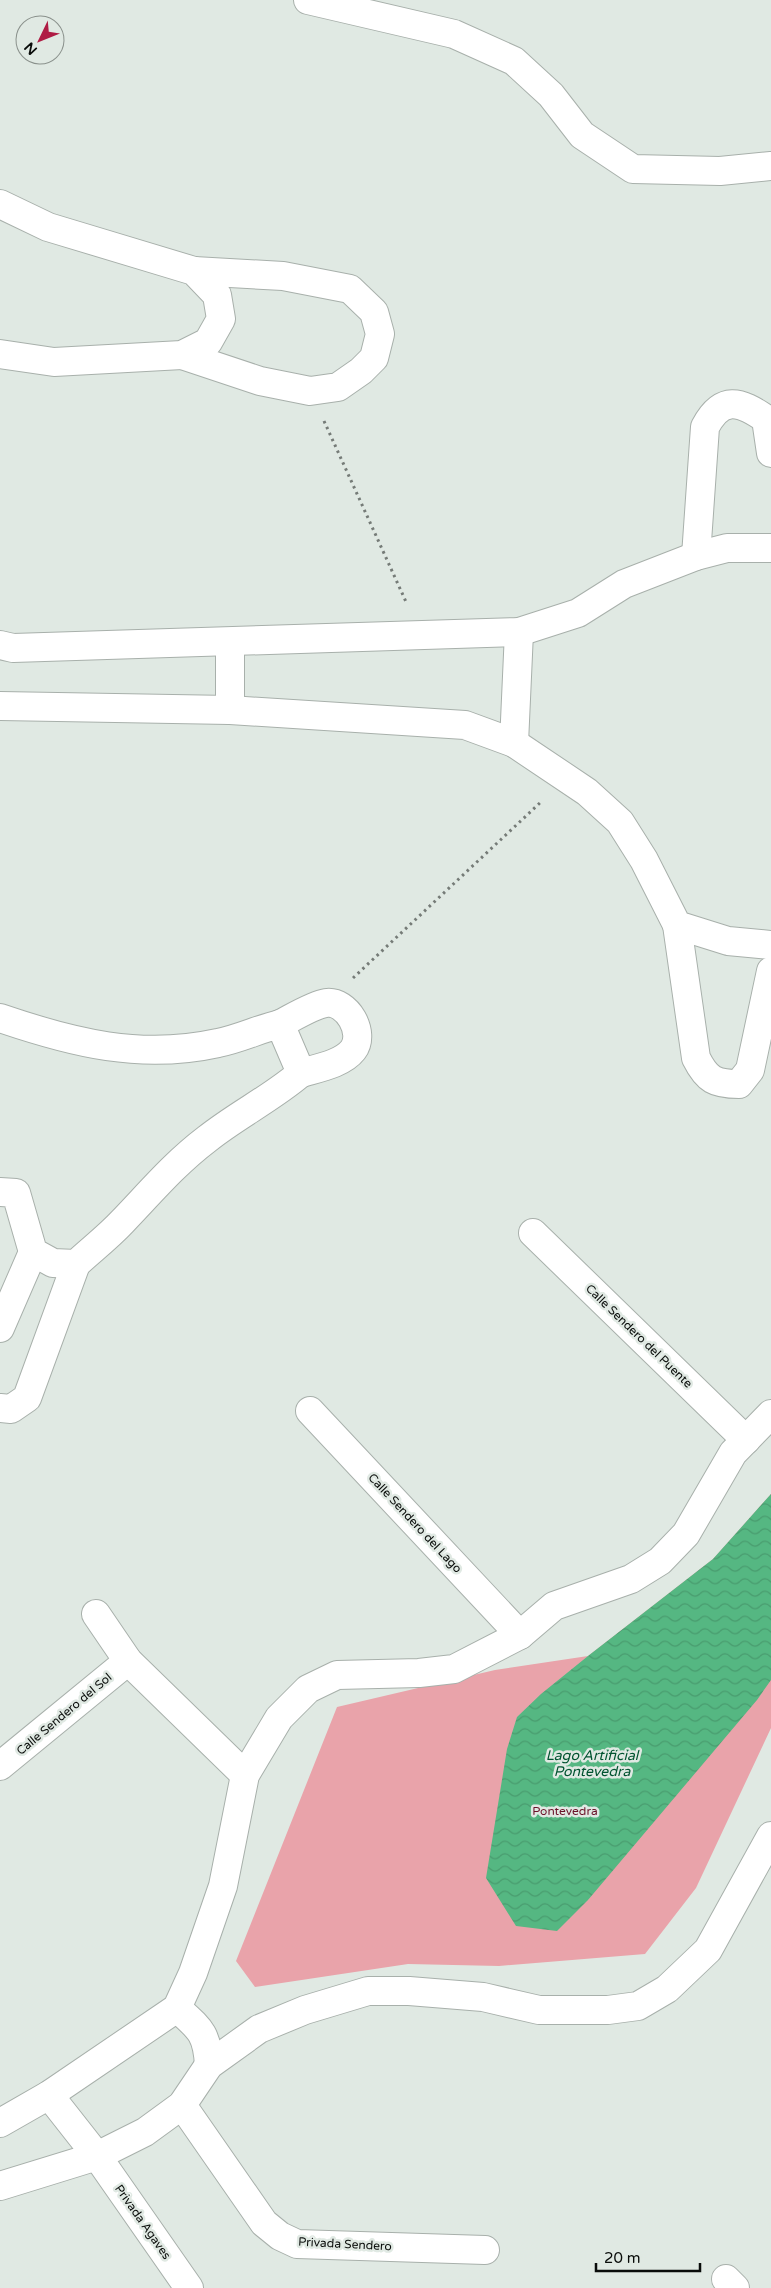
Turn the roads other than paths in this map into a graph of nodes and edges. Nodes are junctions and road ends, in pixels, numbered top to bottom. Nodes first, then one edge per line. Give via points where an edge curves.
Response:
1 (308, 0) edge
2 (771, 166) edge
3 (0, 204) edge
4 (194, 271) junction
5 (0, 354) edge
6 (182, 355) junction
7 (771, 453) edge
8 (771, 548) edge
9 (696, 556) junction
10 (519, 632) junction
11 (230, 642) junction
12 (0, 645) edge
13 (0, 706) edge
14 (230, 710) junction
15 (514, 743) junction
16 (678, 925) junction
17 (771, 945) edge
18 (771, 971) edge
19 (0, 1018) edge
20 (280, 1024) junction
21 (301, 1073) junction
22 (0, 1192) edge
23 (533, 1233) dead end
24 (33, 1252) junction
25 (76, 1264) junction
26 (0, 1328) edge
27 (0, 1408) edge
28 (310, 1411) dead end
29 (771, 1414) edge
30 (746, 1440) junction
31 (96, 1614) dead end
32 (520, 1635) junction
33 (128, 1661) junction
34 (0, 1766) edge
35 (244, 1775) junction
36 (771, 1836) edge
37 (177, 2008) junction
38 (209, 2065) junction
39 (48, 2095) junction
40 (182, 2105) junction
41 (0, 2123) edge
42 (97, 2156) junction
43 (0, 2186) edge
44 (486, 2250) dead end
45 (189, 2288) edge

1 - 2 street via 454,34 514,61 551,95 582,135 633,169 720,171
3 - 4 street via 48,227
4 - 6 street via 217,295 221,319 208,342
4 - 6 street via 284,276 350,289 374,312 380,334 374,358 338,387 310,391 260,381
5 - 6 street via 54,362
7 - 9 street via 766,419 752,409 738,404 723,405 712,413 705,426
8 - 9 street via 727,548
9 - 10 street via 624,584 578,612
10 - 11 street
10 - 15 street
11 - 12 street via 13,648
11 - 14 street
13 - 14 street
14 - 15 street via 465,725
15 - 16 street via 587,792 620,822
16 - 17 street via 728,941
16 - 18 street via 696,1058 704,1074 721,1084 740,1084 750,1070
19 - 20 street via 38,1031 110,1048 169,1050 219,1043
20 - 21 street
20 - 21 street via 325,1003 343,1009 354,1022 358,1035 354,1048 345,1058
21 - 25 street via 207,1139 168,1171 121,1223
22 - 24 street via 16,1194
23 - 30 street, Calle Sendero del Puente
24 - 25 street via 53,1263
24 - 26 street
25 - 27 street via 27,1398 11,1409
28 - 32 street, Calle Sendero del Lago
29 - 30 street
30 - 32 street via 733,1453 686,1534 660,1561 631,1579 554,1606
31 - 33 street
32 - 35 street via 454,1669 337,1675 308,1689 279,1718
33 - 34 street, Calle Sendero del Sol
33 - 35 street
35 - 37 street via 224,1886
36 - 38 street via 708,1950 667,1989 638,2006 608,2010 539,2010 483,1997 368,1991 305,2010 259,2029
37 - 38 street via 195,2024 208,2042
37 - 39 street
38 - 40 street
39 - 41 street
39 - 42 street, Privada Agaves
40 - 42 street via 145,2132
40 - 44 street, Privada Sendero via 264,2223 296,2244
42 - 43 street
42 - 45 street, Privada Agaves

